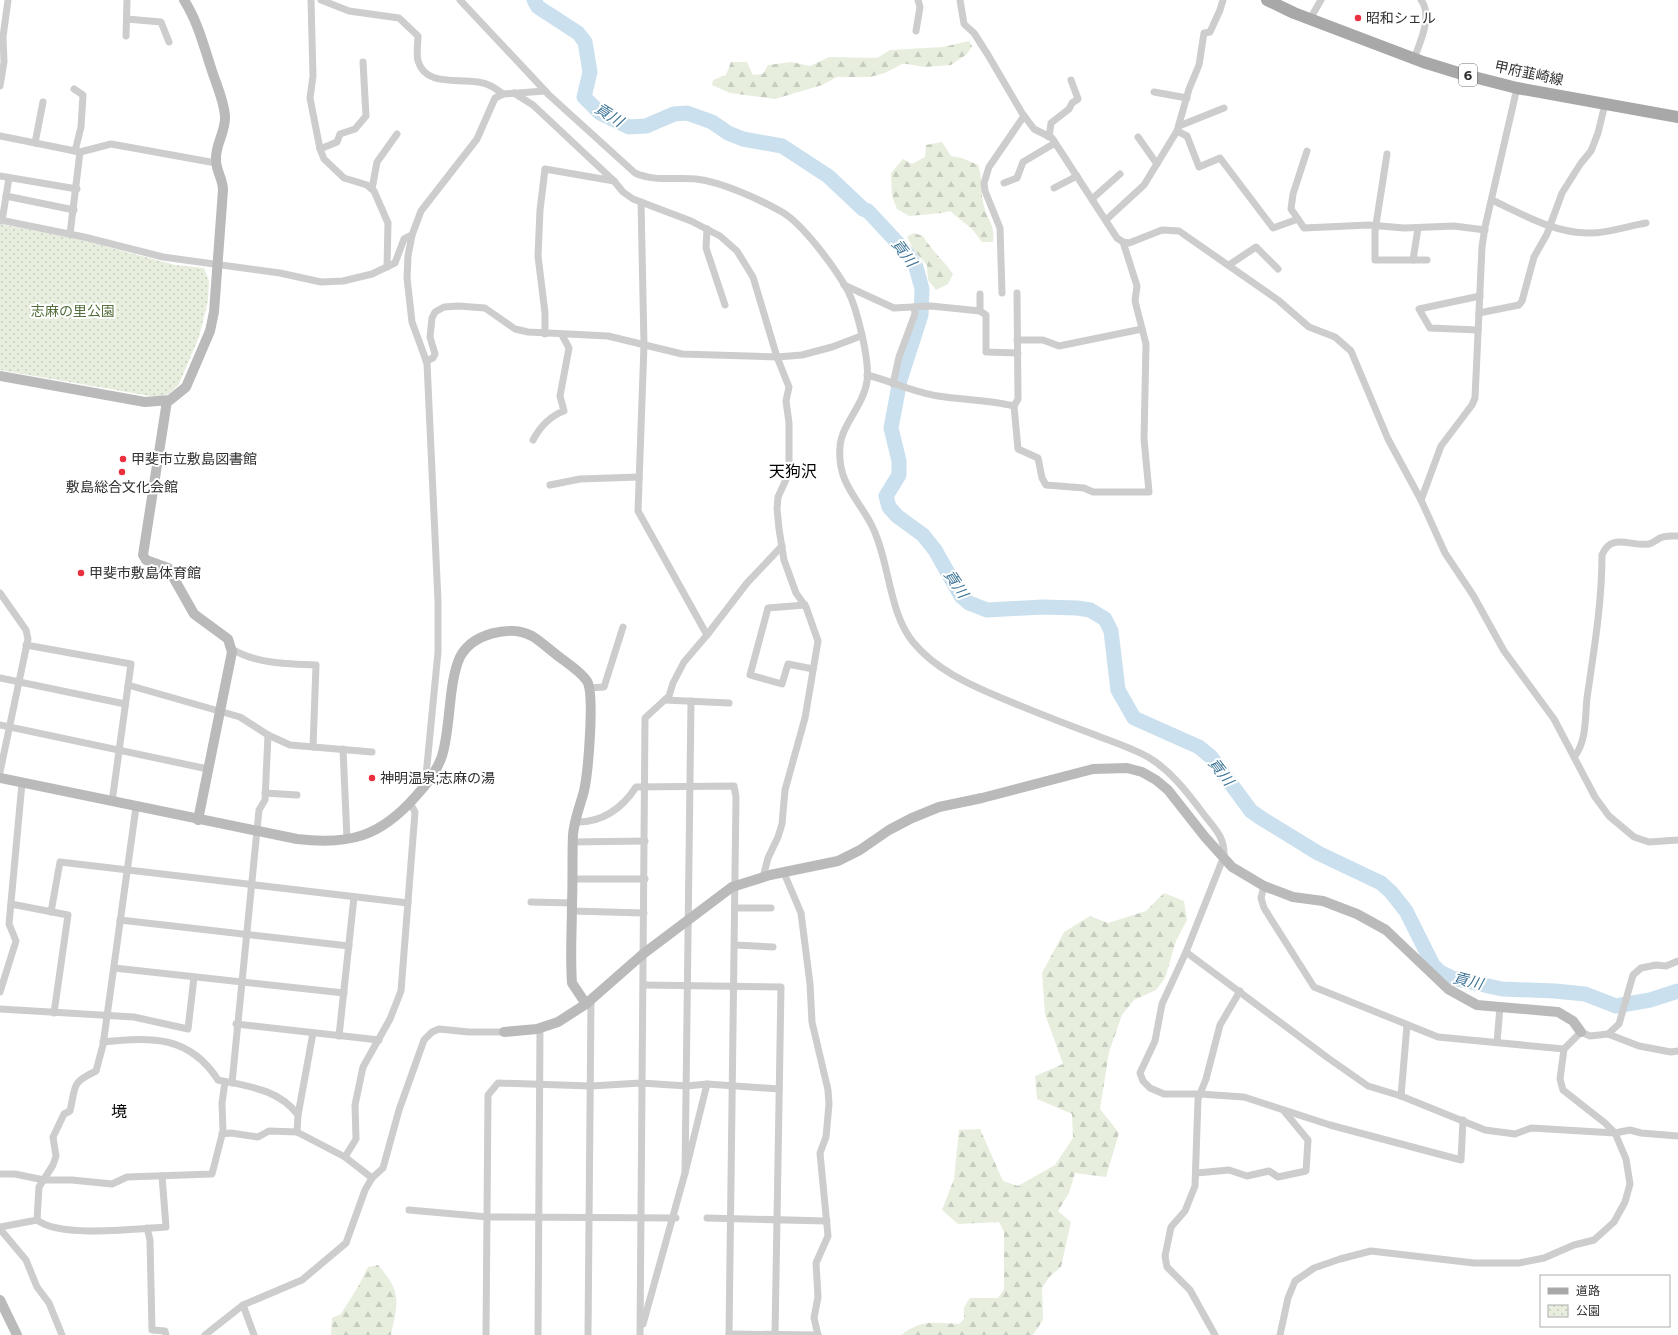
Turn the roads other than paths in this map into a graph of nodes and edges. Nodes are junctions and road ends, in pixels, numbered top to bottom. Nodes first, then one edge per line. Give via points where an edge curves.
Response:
1 (8, 0) edge
2 (127, 0) edge
3 (184, 0) edge
4 (311, 0) edge
5 (321, 0) edge
6 (460, 0) edge
7 (918, 0) edge
8 (960, 0) edge
9 (1223, 0) edge
10 (1267, 0) edge
11 (1321, 0) edge
12 (1421, 0) edge
13 (127, 19) junction
14 (1310, 19) junction
15 (916, 31) dead end
16 (126, 36) dead end
17 (169, 42) dead end
18 (1414, 59) junction
19 (363, 62) dead end
20 (1071, 80) dead end
21 (0, 86) edge
22 (1517, 88) junction
23 (74, 89) dead end
24 (545, 91) junction
25 (1154, 92) dead end
26 (514, 93) junction
27 (503, 94) junction
28 (1187, 98) junction
29 (43, 102) dead end
30 (1605, 104) junction
31 (1224, 108) dead end
32 (1024, 116) junction
33 (1678, 117) edge
34 (1178, 128) junction
35 (397, 134) dead end
36 (0, 136) edge
37 (1049, 137) junction
38 (1138, 137) dead end
39 (35, 143) junction
40 (1055, 143) junction
41 (320, 149) junction
42 (78, 151) junction
43 (1307, 151) dead end
44 (1387, 154) dead end
45 (216, 162) junction
46 (1156, 164) junction
47 (1120, 174) dead end
48 (0, 176) edge
49 (1077, 176) junction
50 (9, 178) junction
51 (614, 181) junction
52 (1004, 183) dead end
53 (1054, 188) dead end
54 (76, 189) junction
55 (372, 189) junction
56 (6, 196) junction
57 (1092, 199) junction
58 (1492, 200) junction
59 (641, 202) junction
60 (74, 210) junction
61 (1298, 219) junction
62 (1, 220) edge
63 (1106, 220) junction
64 (1646, 223) dead end
65 (1376, 225) junction
66 (1550, 226) junction
67 (1418, 228) junction
68 (707, 229) junction
69 (1485, 230) junction
70 (70, 234) junction
71 (412, 235) junction
72 (1123, 242) junction
73 (1413, 260) junction
74 (1427, 260) dead end
75 (218, 264) junction
76 (1228, 265) junction
77 (387, 267) junction
78 (1278, 269) dead end
79 (844, 285) junction
80 (1002, 293) dead end
81 (1017, 293) dead end
82 (980, 294) dead end
83 (1480, 296) junction
84 (725, 305) dead end
85 (916, 307) junction
86 (980, 312) junction
87 (1479, 313) junction
88 (1142, 329) junction
89 (1478, 330) junction
90 (545, 334) junction
91 (562, 335) junction
92 (861, 336) junction
93 (1017, 340) junction
94 (644, 345) junction
95 (1018, 353) junction
96 (777, 357) junction
97 (426, 361) junction
98 (867, 375) junction
99 (0, 376) edge
100 (894, 384) junction
101 (167, 401) junction
102 (1014, 406) junction
103 (533, 440) dead end
104 (639, 477) junction
105 (550, 485) dead end
106 (1421, 500) junction
107 (1678, 536) edge
108 (782, 546) junction
109 (0, 592) edge
110 (805, 605) junction
111 (623, 627) dead end
112 (707, 635) junction
113 (26, 645) junction
114 (232, 649) junction
115 (813, 669) junction
116 (0, 678) edge
117 (19, 682) junction
118 (128, 685) junction
119 (589, 688) junction
120 (665, 700) junction
121 (692, 701) junction
122 (729, 703) dead end
123 (125, 704) junction
124 (220, 711) junction
125 (0, 725) edge
126 (9, 726) junction
127 (268, 735) junction
128 (313, 747) junction
129 (343, 749) junction
130 (119, 750) junction
131 (372, 752) dead end
132 (1574, 757) junction
133 (208, 769) junction
134 (0, 772) edge
135 (0, 778) edge
136 (22, 783) junction
137 (425, 786) junction
138 (691, 786) junction
139 (645, 787) junction
140 (265, 793) junction
141 (297, 795) dead end
142 (112, 802) junction
143 (410, 803) junction
144 (136, 806) junction
145 (198, 820) junction
146 (575, 822) junction
147 (257, 831) junction
148 (347, 839) junction
149 (1678, 840) edge
150 (645, 841) junction
151 (573, 842) junction
152 (1224, 856) junction
153 (127, 870) junction
154 (784, 873) junction
155 (763, 877) junction
156 (572, 879) junction
157 (645, 879) junction
158 (251, 885) junction
159 (736, 886) junction
160 (1264, 886) junction
161 (354, 897) junction
162 (532, 902) dead end
163 (408, 903) junction
164 (11, 904) junction
165 (572, 907) junction
166 (736, 908) junction
167 (771, 908) dead end
168 (51, 912) junction
169 (644, 913) junction
170 (689, 919) junction
171 (120, 920) junction
172 (246, 934) junction
173 (349, 946) junction
174 (735, 946) junction
175 (773, 947) dead end
176 (1186, 952) junction
177 (642, 954) junction
178 (1678, 961) edge
179 (114, 968) junction
180 (2, 977) edge
181 (194, 977) junction
182 (241, 982) junction
183 (644, 985) junction
184 (688, 985) junction
185 (734, 985) junction
186 (1240, 991) junction
187 (0, 992) edge
188 (344, 993) junction
189 (588, 1002) junction
190 (1500, 1007) junction
191 (0, 1009) edge
192 (54, 1013) junction
193 (107, 1016) junction
194 (236, 1024) junction
195 (1407, 1025) junction
196 (540, 1028) junction
197 (504, 1032) joint
198 (1580, 1032) junction
199 (313, 1033) junction
200 (1608, 1034) junction
201 (340, 1036) junction
202 (379, 1040) junction
203 (103, 1042) junction
204 (1497, 1042) junction
205 (1564, 1049) junction
206 (1678, 1051) edge
207 (228, 1082) junction
208 (641, 1083) junction
209 (540, 1084) junction
210 (707, 1084) junction
211 (591, 1086) junction
212 (687, 1086) junction
213 (733, 1086) junction
214 (779, 1089) junction
215 (1200, 1094) junction
216 (1401, 1096) junction
217 (1283, 1110) junction
218 (298, 1115) junction
219 (1463, 1120) junction
220 (297, 1132) junction
221 (1615, 1133) junction
222 (222, 1134) junction
223 (1678, 1136) edge
224 (345, 1157) junction
225 (685, 1173) junction
226 (1197, 1173) junction
227 (0, 1174) edge
228 (162, 1176) junction
229 (372, 1178) junction
230 (44, 1180) junction
231 (409, 1210) dead end
232 (488, 1217) junction
233 (539, 1217) junction
234 (589, 1218) junction
235 (674, 1218) junction
236 (707, 1218) dead end
237 (641, 1219) junction
238 (731, 1219) junction
239 (36, 1220) junction
240 (777, 1220) junction
241 (827, 1221) junction
242 (0, 1228) edge
243 (147, 1228) junction
244 (0, 1300) edge
245 (243, 1305) junction
246 (640, 1334) edge
247 (17, 1335) edge
248 (62, 1335) edge
249 (166, 1335) edge
250 (205, 1335) edge
251 (254, 1335) edge
252 (486, 1335) edge
253 (538, 1335) edge
254 (588, 1335) edge
255 (729, 1335) edge
256 (775, 1335) edge
257 (818, 1335) edge
258 (1216, 1335) edge
259 (1280, 1335) edge

1 - 21 street
2 - 13 street
3 - 45 street via 195,18 225,116 216,149
4 - 41 street via 313,76 310,98
5 - 27 street via 350,11 399,18 418,36 418,59 421,69 429,76 440,80 491,85
6 - 24 street
7 - 15 street via 920,8
8 - 32 street via 964,24 974,33
9 - 28 street via 1210,32 1204,33 1199,64
10 - 14 main road, 甲府韮崎線 / 6
11 - 14 street
12 - 18 street via 1425,12 1424,32
13 - 16 street
13 - 17 street via 161,22
14 - 18 main road, 甲府韮崎線 / 6
18 - 22 main road, 甲府韮崎線 / 6
19 - 41 street via 366,116 355,130 340,134 336,142
20 - 37 street via 1078,99 1050,123
22 - 30 main road, 甲府韮崎線 / 6
22 - 58 street
23 - 42 street via 83,95
24 - 26 street
24 - 79 street via 635,173 655,179 716,182 782,212 806,232
25 - 28 street
26 - 27 street
26 - 51 street via 533,105
27 - 71 street via 495,98 476,139 421,211
28 - 34 street
29 - 39 street
30 - 33 main road, 甲府韮崎線 / 6
30 - 66 street via 1591,151 1562,193
31 - 34 street
32 - 37 street via 1034,129
32 - 80 street via 989,167 984,183 1000,228
34 - 46 street
34 - 61 street via 1187,136 1199,167 1220,158 1273,228
35 - 55 street via 377,162
36 - 39 street
37 - 40 street
38 - 46 street
39 - 42 street
40 - 49 street
40 - 52 street via 1023,162 1017,178
41 - 55 street via 324,159 344,178
42 - 45 street via 111,144
42 - 54 street
43 - 61 street via 1293,194 1291,209
44 - 65 street
45 - 75 street via 223,185
46 - 63 street via 1144,185
47 - 57 street
48 - 50 street
49 - 53 street
49 - 57 street
50 - 54 street
50 - 56 street
51 - 59 street via 623,192
51 - 90 street via 545,169 538,256
54 - 60 street
55 - 77 street via 388,222
56 - 60 street
56 - 62 street
57 - 63 street
58 - 66 street
58 - 69 street
59 - 68 street
59 - 94 street
60 - 70 street
61 - 65 street via 1304,228
62 - 70 street
63 - 72 street via 1117,238
64 - 66 street via 1588,234
65 - 67 street
65 - 73 street via 1375,260
66 - 87 street via 1534,257 1519,306
67 - 69 street via 1454,226
67 - 73 street
68 - 84 street via 706,248
68 - 96 street via 720,236 745,262 753,277
69 - 83 street
70 - 75 street via 163,257
71 - 77 street via 404,239 395,263
71 - 97 street via 407,278 412,322
72 - 76 street via 1136,241 1162,230 1179,231
72 - 88 street via 1137,286 1135,301
73 - 74 street
75 - 77 street via 336,283 372,274
75 - 101 street via 210,331 186,387
76 - 78 street via 1256,247
76 - 106 street via 1310,327 1335,337 1351,351 1388,439
79 - 85 street via 894,308
79 - 92 street via 854,306
81 - 93 street
82 - 86 street
83 - 87 street
83 - 89 street via 1419,309 1430,328
85 - 86 street via 932,306
85 - 100 street via 899,357
86 - 95 street via 986,315 986,352
87 - 89 street
88 - 93 street via 1059,346 1043,340
88 - 102 street via 1146,344 1144,439 1150,492 1093,492 1084,488 1046,485 1038,458 1018,449
89 - 106 street via 1475,398 1441,446
90 - 91 street
90 - 97 street via 515,329 479,306 444,308 435,312 432,318 430,336 435,354
91 - 94 street via 608,336
91 - 103 street via 569,348 560,396 564,411 540,427
92 - 96 street via 802,355
92 - 98 street
93 - 95 street
94 - 96 street via 682,354
94 - 104 street
95 - 102 street via 1018,399
96 - 108 street via 789,387 786,401 789,473 778,496 777,509
97 - 137 street via 438,601 438,652
98 - 100 street
98 - 152 street via 863,397 842,438 840,461 848,490 872,526 900,620 910,639 920,650 959,680 1130,748 1149,758 1165,770 1190,796 1224,842
99 - 101 street via 145,402
100 - 102 street via 938,396
101 - 114 street via 143,555 146,560 168,568 194,614 228,639
104 - 105 street via 580,479
104 - 112 street via 638,511
106 - 132 street via 1445,553 1473,595 1504,651 1554,719
107 - 132 street via 1665,536 1651,544 1615,542 1605,548 1602,555 1600,602 1586,719 1580,748
108 - 110 street via 796,593
108 - 112 street via 747,583
109 - 113 street via 26,630
110 - 115 street via 818,641
110 - 115 street via 768,608 750,675 782,684 788,664
111 - 119 street via 604,687
112 - 120 street via 684,662
113 - 117 street
113 - 118 street via 131,664
114 - 124 street
114 - 128 street via 257,659 316,665
115 - 155 street via 805,718 785,790 782,824
116 - 117 street
117 - 123 street
117 - 126 street
118 - 123 street
118 - 124 street
119 - 137 street via 587,681 578,671 532,636 518,631 492,633 480,637 469,645 461,656 456,670 442,756
119 - 146 street via 591,706 587,768 584,791
120 - 121 street
120 - 139 street via 645,718
121 - 122 street
121 - 138 street
123 - 130 street
124 - 127 street via 240,717
124 - 133 street
125 - 126 street
126 - 130 street
126 - 134 street
127 - 128 street via 290,746
127 - 140 street
128 - 129 street
129 - 131 street
129 - 148 street
130 - 133 street
130 - 142 street
132 - 149 street via 1595,797 1618,825 1634,837 1649,842
133 - 145 street
135 - 136 street
136 - 142 street
136 - 164 street
137 - 143 street
138 - 139 street
138 - 159 street via 734,786
138 - 170 street
139 - 146 street via 636,787 630,797 603,818
139 - 150 street
140 - 141 street
140 - 147 street via 265,800 259,810
142 - 144 street
143 - 148 street via 382,827 365,835
143 - 163 street via 415,812
144 - 145 street
144 - 153 street
145 - 147 street
146 - 151 street
147 - 148 street via 324,842
147 - 158 street
150 - 151 street
150 - 157 street
151 - 156 street
152 - 154 street via 1205,837 1168,790 1156,780 1142,772 1111,767 1093,769 939,807 895,827 838,861
152 - 160 street via 1232,867
152 - 176 street
153 - 158 street
153 - 168 street via 60,862
153 - 171 street
154 - 155 street
154 - 241 street via 801,914 812,1022 828,1090 828,1124 820,1153
155 - 159 street
156 - 157 street
156 - 165 street
157 - 169 street
158 - 161 street
158 - 172 street
159 - 166 street
159 - 170 street
160 - 190 street via 1293,897 1323,901 1357,914 1386,930 1448,989 1477,1005
160 - 195 street via 1261,898 1264,908 1314,987
161 - 163 street
161 - 173 street
162 - 165 street
163 - 202 street via 401,991 397,1005
164 - 168 street
164 - 180 street via 9,924 16,941
165 - 169 street
165 - 189 street via 572,983
166 - 167 street
166 - 174 street
168 - 192 street via 68,915
169 - 177 street
170 - 177 street
170 - 184 street
171 - 172 street
171 - 179 street
172 - 173 street
172 - 182 street
173 - 188 street
174 - 175 street
174 - 185 street
176 - 186 street
176 - 215 street via 1162,1004 1155,1041 1140,1073 1150,1088 1164,1094
177 - 183 street
177 - 189 street
178 - 200 street via 1666,966 1641,968 1633,975 1619,1024
179 - 181 street
179 - 193 street
180 - 187 street
181 - 182 street
181 - 193 street via 188,1029 134,1017
182 - 188 street
182 - 194 street
183 - 184 street
183 - 208 street
184 - 185 street
184 - 212 street
185 - 213 street
185 - 214 street via 781,987
186 - 215 street via 1220,1026
186 - 216 street via 1368,1086
188 - 201 street
189 - 196 street via 558,1022
189 - 211 street
190 - 198 street via 1558,1012 1573,1021
190 - 204 street
191 - 192 street
192 - 193 street
193 - 203 street
194 - 199 street
194 - 207 street
195 - 204 street via 1438,1037
195 - 216 street
196 - 197 street
196 - 209 street
197 - 229 street via 439,1029 424,1040 399,1110 383,1168
198 - 200 street via 1590,1036
198 - 205 street
199 - 201 street
199 - 218 street
200 - 206 street via 1639,1046
201 - 202 street
202 - 224 street via 363,1067 355,1105 356,1139
203 - 207 street via 147,1038 178,1045 209,1066 218,1080
203 - 230 street via 96,1071 76,1083 70,1111 64,1114 53,1137 56,1156
204 - 205 street
205 - 221 street via 1560,1079 1563,1090
207 - 218 street via 269,1092 288,1104
207 - 222 street via 222,1103
208 - 211 street
208 - 212 street
208 - 237 street
209 - 211 street
209 - 232 street via 498,1083 488,1095
209 - 233 street
210 - 212 street
210 - 213 street
210 - 225 street
211 - 234 street
212 - 225 street
213 - 214 street
213 - 238 street
214 - 240 street
215 - 217 street via 1244,1097
215 - 226 street
216 - 219 street
217 - 219 street via 1460,1160
217 - 226 street via 1308,1140 1306,1171 1278,1177 1269,1171 1247,1176 1229,1170
218 - 220 street
219 - 221 street via 1485,1130 1515,1134 1531,1128
220 - 222 street via 269,1131 258,1137
220 - 224 street
221 - 223 street via 1630,1130
221 - 259 street via 1626,1159 1630,1184 1625,1202 1614,1222 1594,1240 1574,1245 1544,1258 1519,1263 1474,1263 1371,1251 1340,1259 1314,1268 1295,1281 1288,1298
222 - 228 street via 212,1174
224 - 229 street
225 - 235 street
226 - 258 street via 1195,1186 1185,1211 1171,1227 1165,1256 1167,1267 1190,1290
227 - 230 street via 15,1174
228 - 230 street via 127,1178 112,1184
228 - 243 street via 166,1227
229 - 245 street via 365,1190 351,1235 339,1251 302,1280
230 - 239 street via 39,1187
231 - 232 street
232 - 233 street
232 - 252 street
233 - 234 street
233 - 253 street
234 - 237 street
234 - 254 street
235 - 237 street
235 - 246 street
236 - 238 street
237 - 246 street
238 - 240 street
238 - 255 street
239 - 242 street
239 - 243 street via 55,1229
240 - 241 street
240 - 256 street
241 - 257 street via 828,1236 816,1263 818,1297 814,1318
242 - 248 street via 26,1260 37,1287 49,1303
243 - 249 street via 150,1240 152,1330 165,1331
244 - 247 street
245 - 250 street
245 - 251 street
255 - 256 street
256 - 257 street

